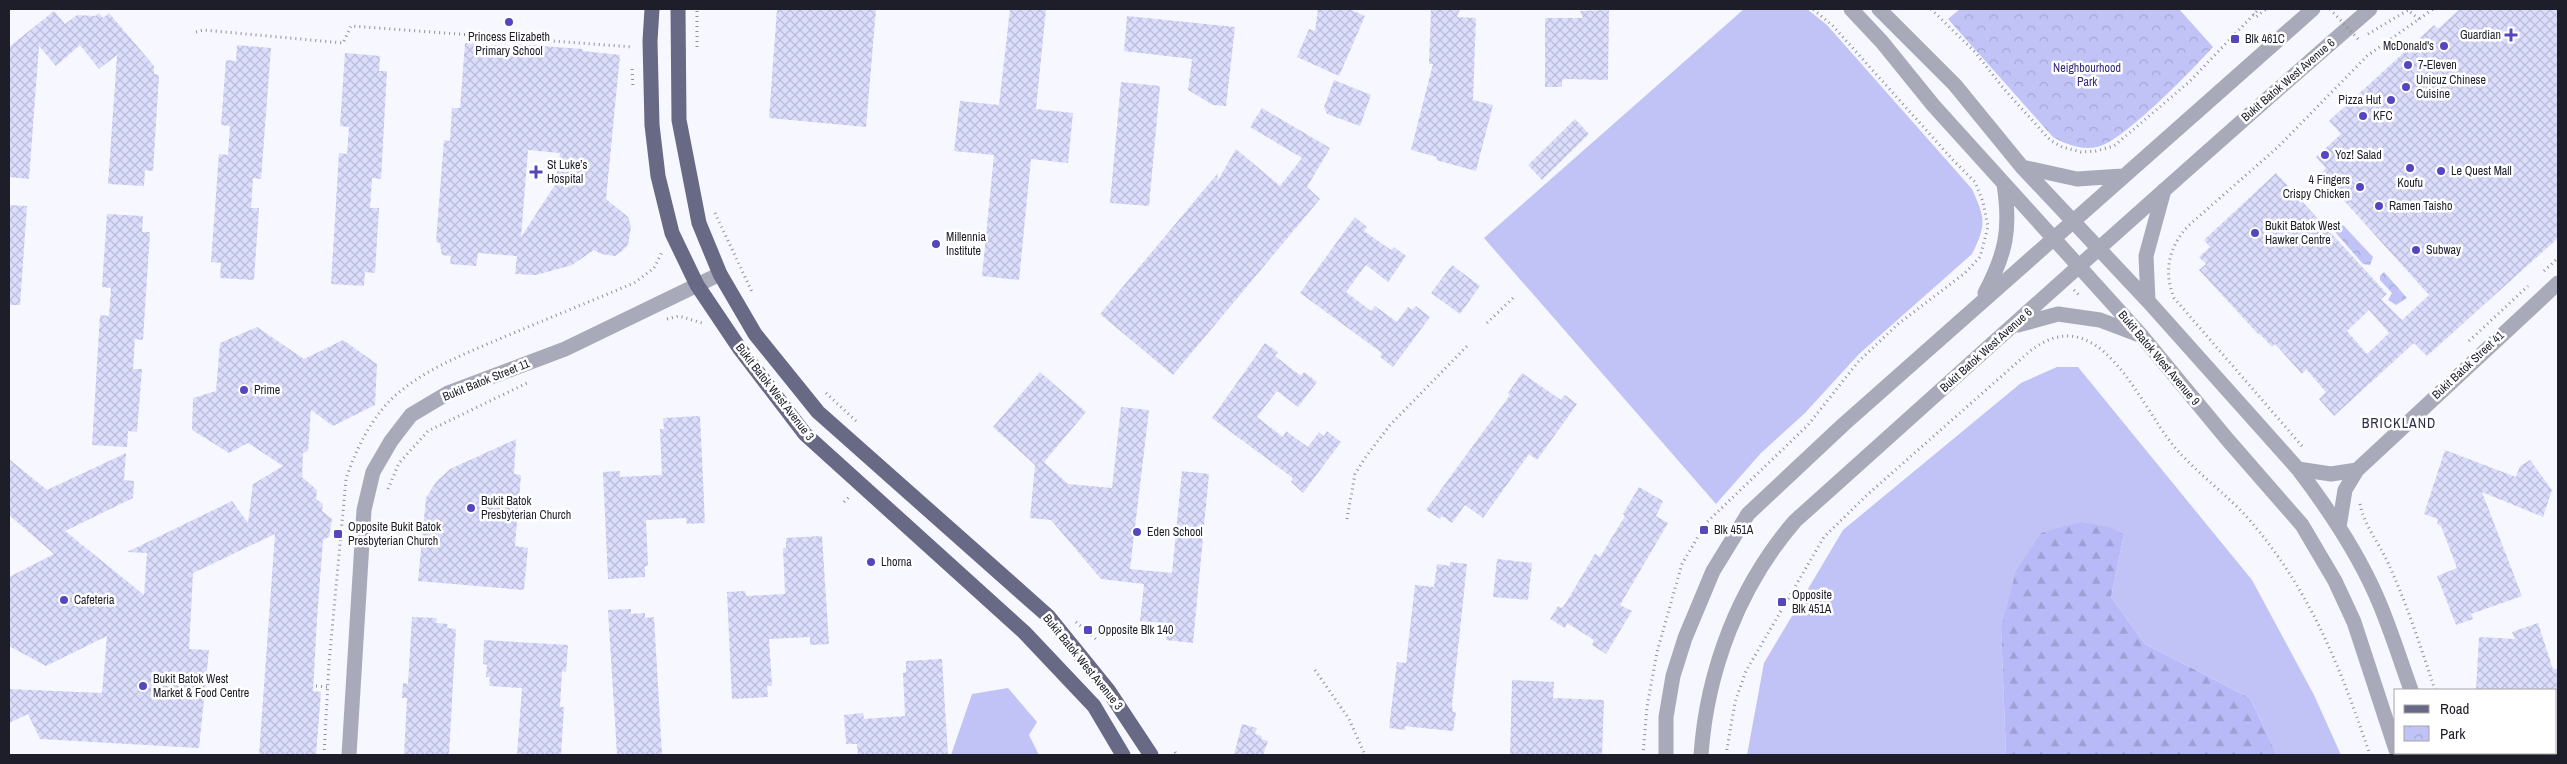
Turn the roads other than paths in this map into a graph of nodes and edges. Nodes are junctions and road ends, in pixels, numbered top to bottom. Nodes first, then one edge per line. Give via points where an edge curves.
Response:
1 (652, 9) edge
2 (678, 9) edge
3 (1851, 9) edge
4 (1879, 9) edge
5 (2313, 9) edge
6 (2370, 9) edge
7 (2022, 167) junction
8 (2122, 176) junction
9 (2004, 184) junction
10 (2164, 189) junction
11 (2073, 222) junction
12 (2053, 238) junction
13 (2099, 249) junction
14 (2080, 267) junction
15 (720, 274) junction
16 (2558, 282) edge
17 (697, 285) junction
18 (2148, 301) junction
19 (1981, 302) junction
20 (2011, 327) junction
21 (2141, 335) junction
22 (2298, 469) junction
23 (2358, 470) junction
24 (2339, 527) junction
25 (2410, 689) edge
26 (2394, 744) edge
27 (349, 755) edge
28 (1123, 755) edge
29 (1151, 755) edge
30 (1666, 755) edge
31 (1701, 755) edge

1 - 17 main road, Bukit Batok West Avenue 3 via 652,125 658,176 672,233
2 - 15 main road, Bukit Batok West Avenue 3 via 679,120 699,224
3 - 9 street, Bukit Batok West Avenue 9
4 - 7 street via 1954,85
5 - 8 street
6 - 10 street, Bukit Batok West Avenue 6
7 - 8 street via 2077,179
7 - 11 street
8 - 11 street
9 - 12 street, Bukit Batok West Avenue 9
9 - 19 street via 2008,218 2006,248
10 - 13 street, Bukit Batok West Avenue 6
10 - 18 street via 2146,256
11 - 12 street
11 - 13 street
12 - 14 street, Bukit Batok West Avenue 9
12 - 19 street
13 - 14 street, Bukit Batok West Avenue 6
13 - 18 street
14 - 20 street, Bukit Batok West Avenue 6
14 - 21 street, Bukit Batok West Avenue 9
15 - 17 street, Bukit Batok Street 11
15 - 29 main road, Bukit Batok West Avenue 3 via 754,334 818,412 1048,616 1108,690
16 - 23 street, Bukit Batok Street 41
17 - 27 street, Bukit Batok Street 11 via 566,350 448,393 411,415 390,441 373,472 364,510
17 - 28 main road, Bukit Batok West Avenue 3 via 740,349 805,434 1024,632 1094,706
18 - 22 street
19 - 30 street via 1748,514 1713,571 1685,638 1673,676 1666,716
20 - 21 street via 2058,314 2100,320
20 - 31 street, Bukit Batok West Avenue 6 via 1794,520 1776,542 1761,565 1722,650 1703,723
21 - 26 street, Bukit Batok West Avenue 9 via 2302,525 2335,581 2354,622
22 - 23 street via 2331,474
22 - 24 street
23 - 24 street, Bukit Batok Street 41 via 2345,490
24 - 25 street via 2381,606

